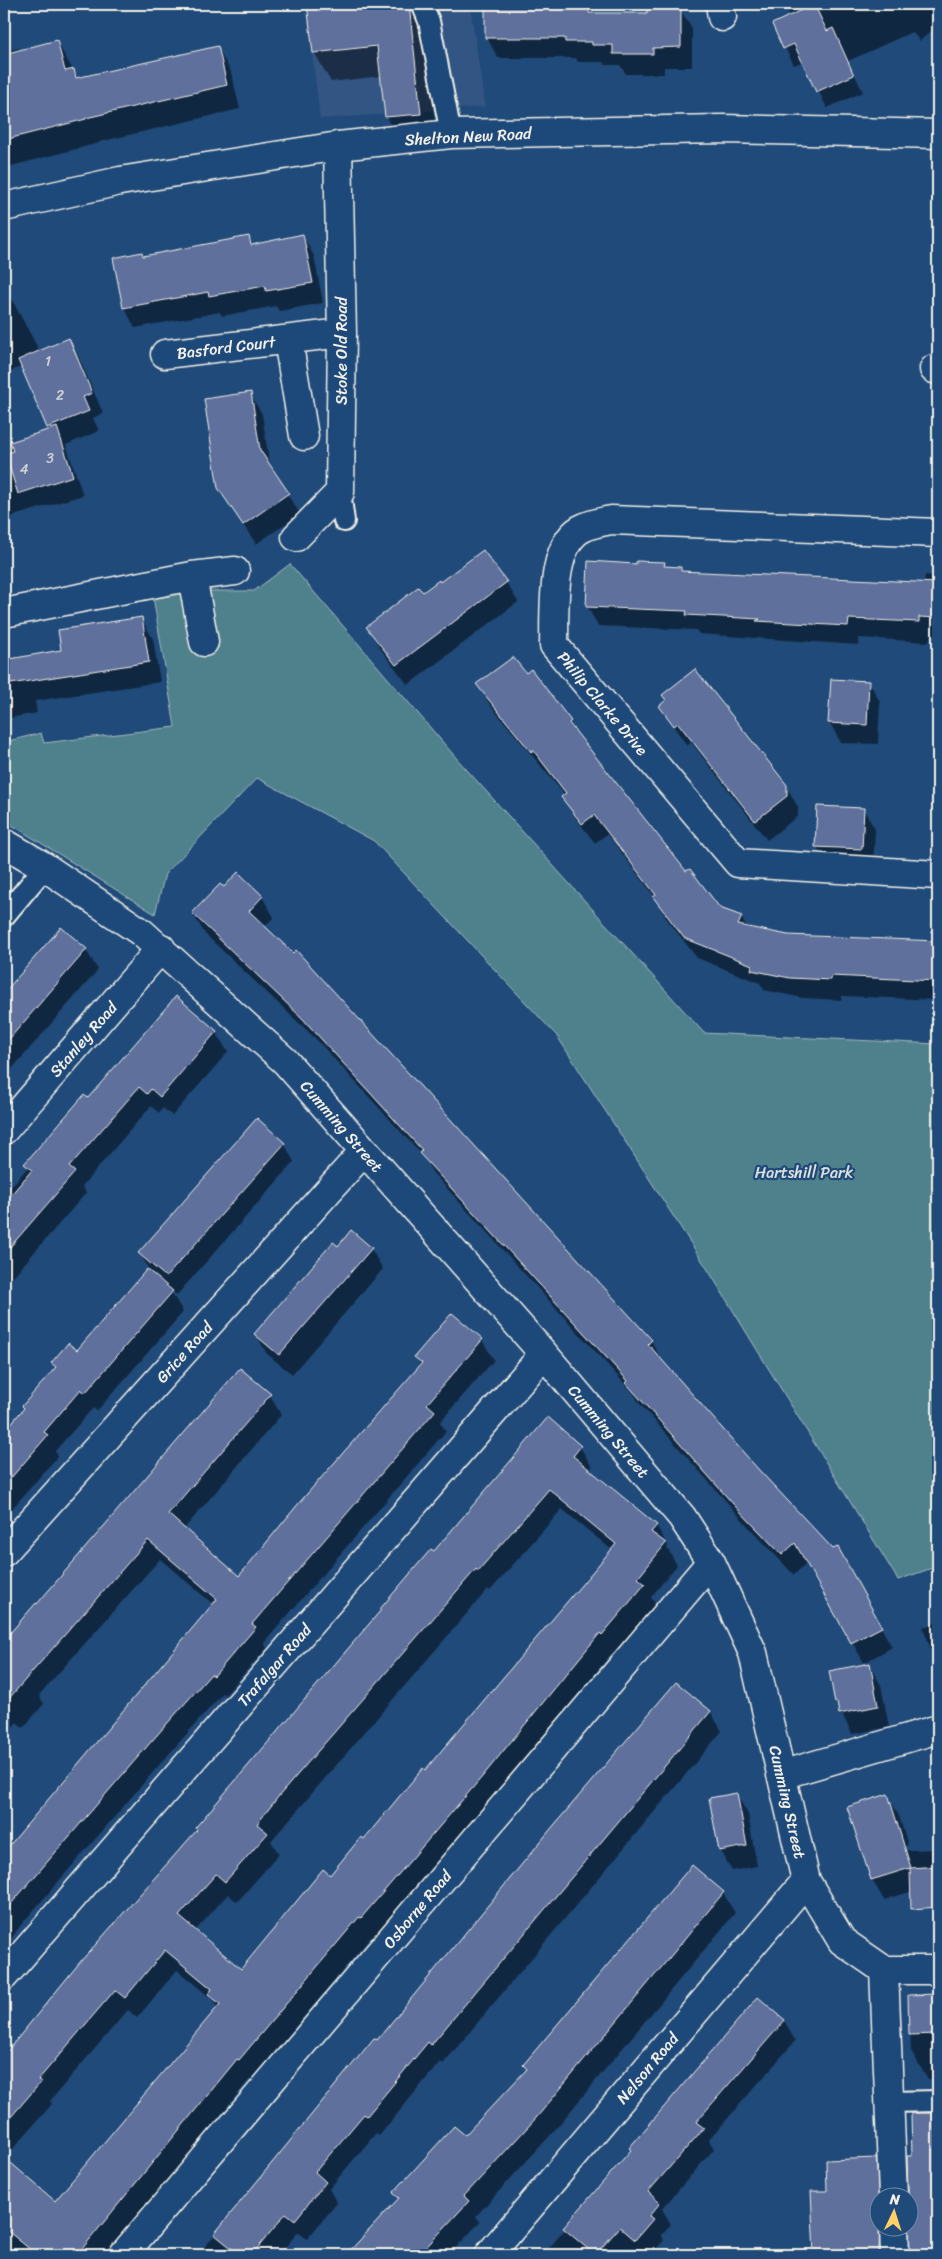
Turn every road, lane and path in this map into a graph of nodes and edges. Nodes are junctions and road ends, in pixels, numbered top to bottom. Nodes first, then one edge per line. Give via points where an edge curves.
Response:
1 (422, 4) edge
2 (452, 134) junction
3 (938, 134) edge
4 (338, 146) junction
5 (4, 208) edge
6 (342, 334) junction
7 (288, 340) junction
8 (165, 354) dead end
9 (304, 436) dead end
10 (340, 492) junction
11 (344, 521) dead end
12 (938, 533) edge
13 (296, 538) dead end
14 (235, 571) dead end
15 (192, 576) junction
16 (4, 613) edge
17 (204, 642) dead end
18 (4, 843) edge
19 (45, 868) junction
20 (938, 875) edge
21 (4, 916) edge
22 (161, 948) junction
23 (4, 1130) edge
24 (364, 1152) junction
25 (544, 1354) junction
26 (4, 1552) edge
27 (711, 1562) junction
28 (938, 1729) edge
29 (781, 1775) junction
30 (806, 1881) junction
31 (884, 1970) junction
32 (938, 1970) edge
33 (4, 1976) edge
34 (938, 2101) edge
35 (889, 2102) junction
36 (893, 2186) edge
37 (894, 2236) edge
38 (123, 2255) edge
39 (489, 2255) edge
40 (895, 2255) edge

1 - 2 lane via 429,21
2 - 3 street, Shelton New Road via 722,129
2 - 4 street, Shelton New Road
4 - 5 street, Shelton New Road via 120,181
4 - 6 street, Stoke Old Road
6 - 7 street, Basford Court
6 - 10 street, Stoke Old Road
7 - 8 street, Basford Court
7 - 9 street, Basford Court
10 - 11 lane
10 - 13 street
12 - 20 street, Philip Clarke Drive via 612,520 583,527 568,541 557,564 554,645 738,863
14 - 15 street
15 - 16 street
15 - 17 street
18 - 19 street, Cumming Street
19 - 21 lane
19 - 22 street, Cumming Street
22 - 23 street, Stanley Road
22 - 24 street, Cumming Street via 285,1061
24 - 25 street, Cumming Street
24 - 26 street, Grice Road
25 - 27 street, Cumming Street via 682,1517
25 - 33 street, Trafalgar Road
27 - 29 street, Cumming Street via 753,1653
27 - 38 street, Osborne Road
28 - 29 street
29 - 30 street, Cumming Street
30 - 31 street, Cumming Street via 842,1941
30 - 39 street, Nelson Road
31 - 32 street
31 - 35 street
34 - 35 lane
35 - 36 street
37 - 40 street

